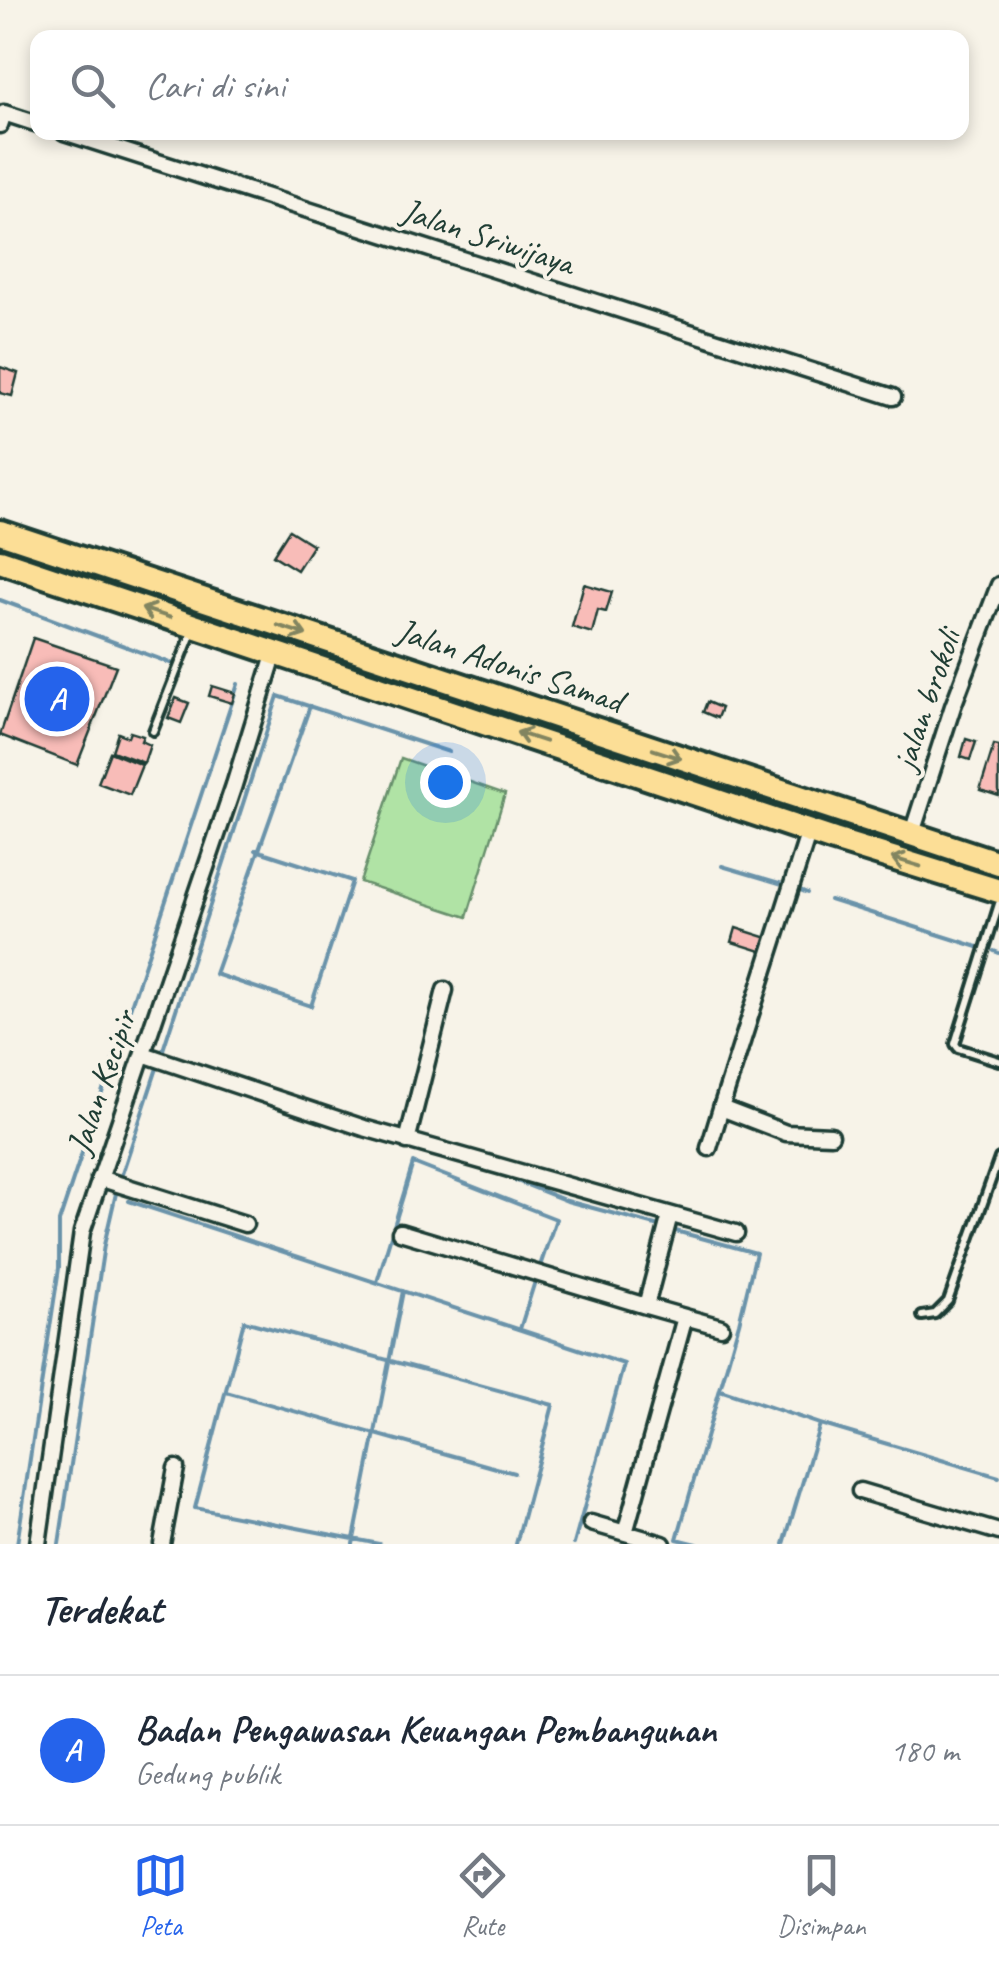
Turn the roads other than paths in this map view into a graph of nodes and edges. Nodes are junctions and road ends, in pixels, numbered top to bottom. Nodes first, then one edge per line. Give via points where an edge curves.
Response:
1 (2, 119) edge
2 (30, 123) edge
3 (89, 140) edge
4 (893, 398) dead end
5 (0, 532) edge
6 (0, 561) edge
7 (999, 585) edge
8 (194, 626) junction
9 (274, 652) junction
10 (153, 731) dead end
11 (601, 732) junction
12 (592, 757) junction
13 (809, 831) junction
14 (912, 833) junction
15 (999, 863) edge
16 (999, 891) edge
17 (999, 904) edge
18 (445, 990) dead end
19 (149, 1056) junction
20 (999, 1061) edge
21 (721, 1108) junction
22 (831, 1135) dead end
23 (407, 1140) junction
24 (709, 1148) dead end
25 (999, 1158) edge
26 (114, 1182) junction
27 (245, 1224) dead end
28 (668, 1226) junction
29 (400, 1232) dead end
30 (736, 1233) dead end
31 (646, 1306) junction
32 (922, 1316) dead end
33 (685, 1317) junction
34 (721, 1327) dead end
35 (176, 1468) dead end
36 (860, 1491) dead end
37 (591, 1523) dead end
38 (999, 1532) edge
39 (625, 1533) junction
40 (38, 1544) edge
41 (162, 1544) edge
42 (663, 1544) edge

1 - 2 street
3 - 4 street, Jalan Sriwijaya
5 -> 11 highway, Jalan Adonis Samad
8 -> 6 highway
7 - 14 street, jalan brokoli
8 - 9 highway
8 - 10 lane
12 -> 9 highway
9 - 19 street, Jalan Kecipir
11 - 12 highway
11 -> 14 highway, Jalan Adonis Samad
12 - 13 highway
16 -> 13 highway
13 - 21 street
14 - 15 highway, Jalan Adonis Samad
17 - 20 lane via 956,1044
18 - 23 street
19 - 23 street
19 - 26 street, Jalan Kecipir
21 - 22 street via 786,1133
21 - 24 street
23 - 28 street
25 - 32 lane via 948,1301
26 - 27 street
26 - 40 street, Jalan Kecipir via 82,1232
28 - 30 street
28 - 31 street
29 - 31 street
31 - 33 street
33 - 34 street
33 - 39 street
35 - 41 street
36 - 38 street
37 - 39 street
39 - 42 street

